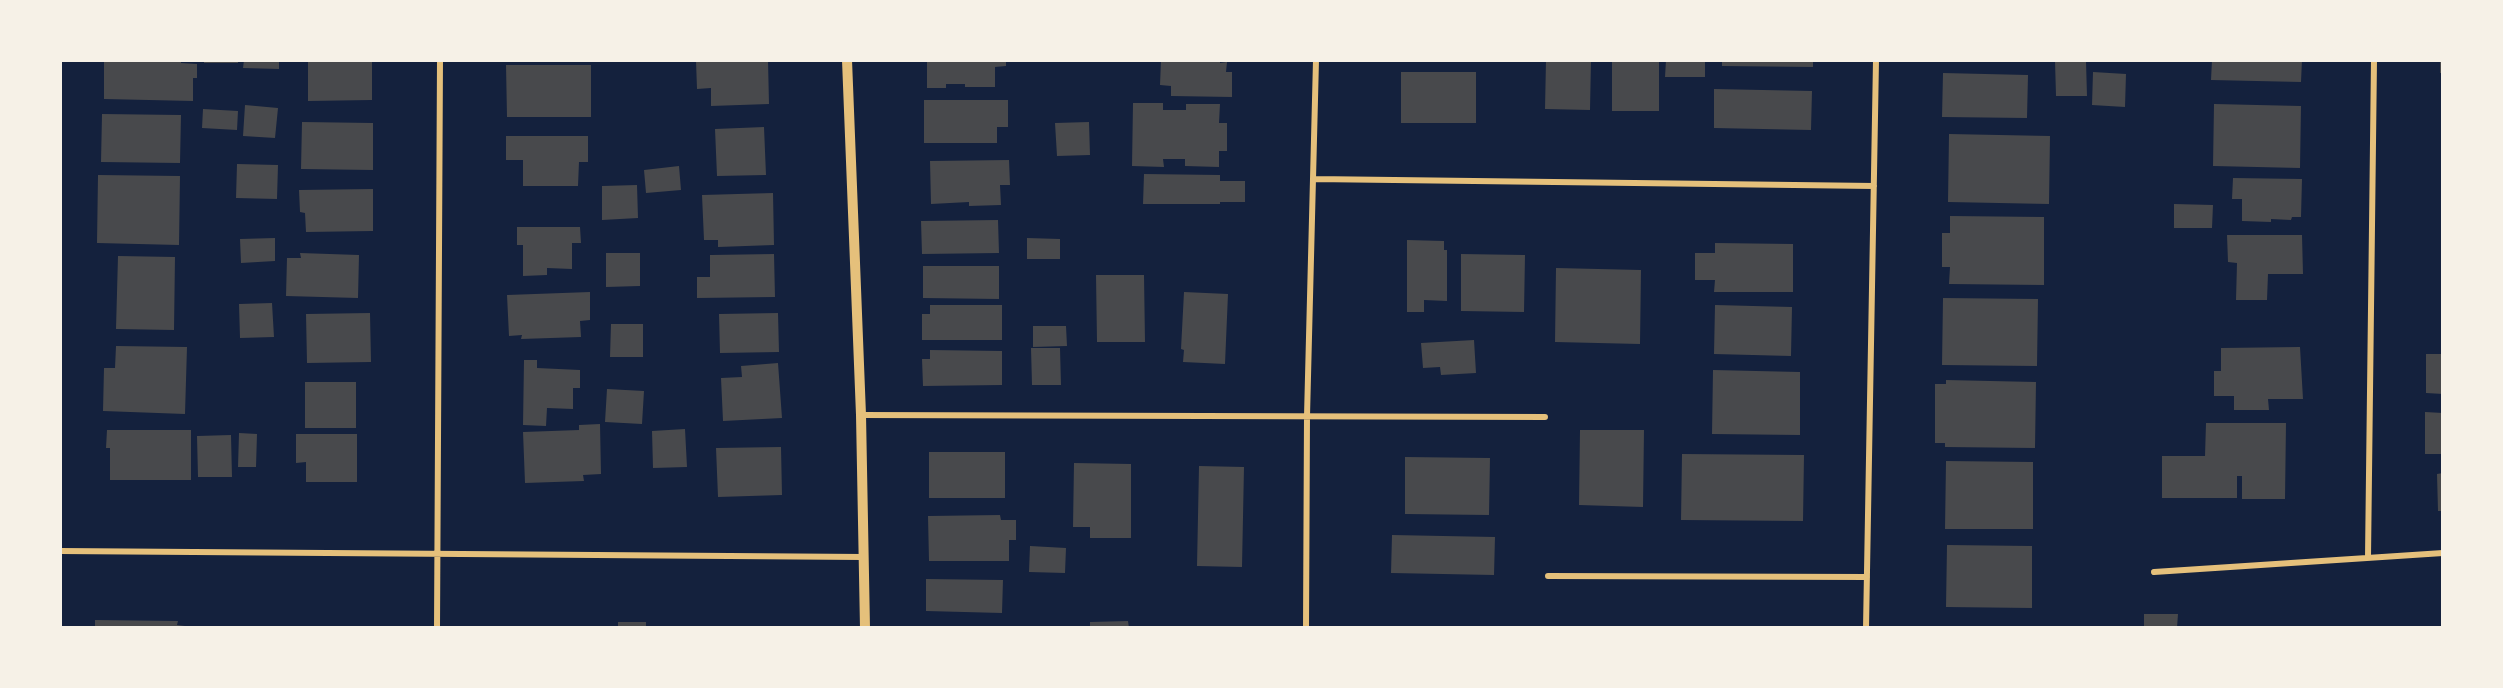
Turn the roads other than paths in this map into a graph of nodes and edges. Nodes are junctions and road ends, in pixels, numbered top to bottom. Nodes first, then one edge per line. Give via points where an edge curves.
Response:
1 (440, 60) edge
2 (847, 60) edge
3 (1316, 60) edge
4 (1876, 60) edge
5 (2374, 60) edge
6 (1314, 178) junction
7 (1874, 186) junction
8 (861, 415) junction
9 (1307, 416) junction
10 (1545, 417) dead end
11 (60, 551) edge
12 (2443, 553) edge
13 (437, 554) junction
14 (863, 557) junction
15 (2368, 557) junction
16 (2154, 572) dead end
17 (1548, 576) dead end
18 (1867, 577) junction
19 (436, 628) edge
20 (865, 628) edge
21 (1306, 628) edge
22 (1866, 628) edge

1 - 13 street
2 - 8 street
3 - 6 street
4 - 7 street
5 - 15 street
6 - 7 street
6 - 9 street
7 - 18 street
8 - 9 street
8 - 14 street
9 - 10 street
9 - 21 street
11 - 13 street
12 - 15 street
13 - 14 street
13 - 19 street
14 - 20 street
15 - 16 street
17 - 18 street
18 - 22 street

